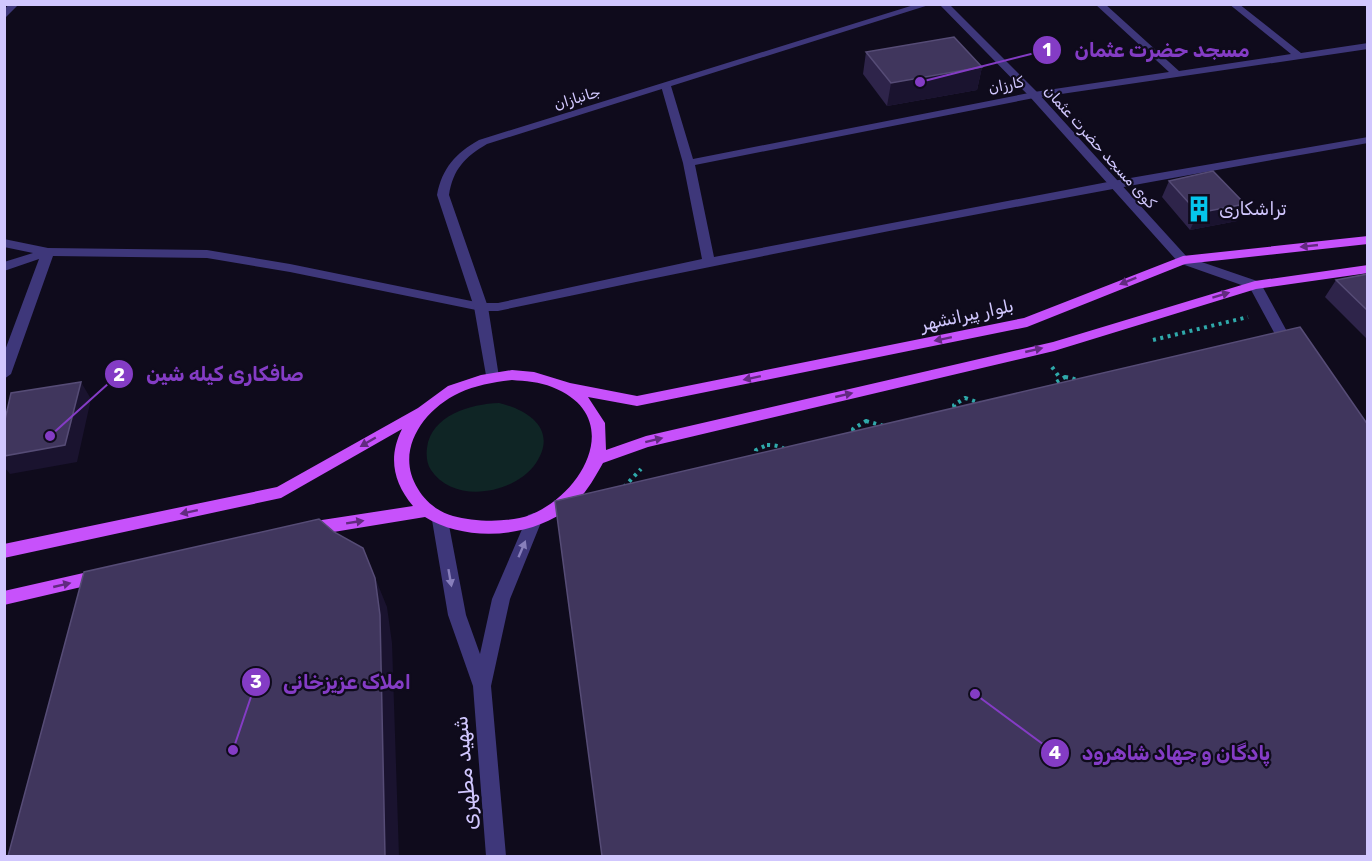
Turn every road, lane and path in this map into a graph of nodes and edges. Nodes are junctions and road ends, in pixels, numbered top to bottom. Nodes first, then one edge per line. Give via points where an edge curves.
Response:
1 (15, 4) edge
2 (928, 4) edge
3 (943, 4) edge
4 (1099, 4) edge
5 (1233, 4) edge
6 (4, 16) edge
7 (1368, 46) edge
8 (1298, 55) junction
9 (1177, 74) junction
10 (666, 86) junction
11 (1034, 94) junction
12 (1368, 140) edge
13 (689, 163) junction
14 (1113, 184) junction
15 (1368, 240) edge
16 (4, 243) edge
17 (48, 252) junction
18 (1183, 260) junction
19 (709, 262) junction
20 (4, 267) edge
21 (1368, 269) edge
22 (1256, 285) junction
23 (482, 307) junction
24 (1298, 360) edge
25 (1050, 365) dead end
26 (4, 374) edge
27 (492, 377) junction
28 (1060, 378) junction
29 (1095, 382) edge
30 (1084, 384) junction
31 (568, 388) junction
32 (1055, 390) junction
33 (1044, 393) edge
34 (1078, 399) junction
35 (1084, 409) edge
36 (419, 413) junction
37 (987, 418) joint
38 (898, 427) edge
39 (887, 429) junction
40 (799, 450) edge
41 (788, 452) junction
42 (599, 458) junction
43 (769, 473) junction
44 (773, 482) edge
45 (631, 490) edge
46 (620, 492) edge
47 (435, 515) junction
48 (534, 520) junction
49 (297, 531) edge
50 (4, 551) edge
51 (122, 571) edge
52 (4, 598) edge
53 (482, 686) junction
54 (496, 856) edge

1 - 6 street
2 - 10 street, جانبازان
3 - 11 street, کوی مسجد حضرت عثمان
4 - 9 street
5 - 8 street
7 - 8 street, کارزان
8 - 9 street, کارزان
9 - 11 street, کارزان
10 - 13 street
10 - 23 street, جانبازان via 483,142 462,154 452,166 445,177 443,195
11 - 13 street, کارزان
11 - 14 street, کوی مسجد حضرت عثمان
12 - 14 street
13 - 19 street
14 - 18 street, کوی مسجد حضرت عثمان
14 - 19 street
15 -> 18 main road, بلوار پیرانشهر
16 - 17 street
17 - 20 street
17 - 23 street via 207,254
17 - 26 street
18 - 22 street
18 -> 31 main road, بلوار پیرانشهر via 1016,324 637,401
19 - 23 street via 498,307
21 - 22 main road
22 - 24 street
42 -> 22 main road via 646,441 1054,346
23 - 27 street, جانبازان
25 - 28 path
27 - 31 main road via 539,378
27 - 36 main road via 456,387
28 - 30 path
28 - 32 path
29 - 30 path
30 - 34 path via 1087,392
31 - 42 main road via 583,400 595,418 601,439
32 - 33 path
32 - 34 path via 1063,397
34 - 35 path
36 - 47 main road via 401,445 399,465 417,501
36 -> 50 main road via 281,492
37 - 37 path via 986,406 976,400 965,398 954,405 955,413 967,422 978,423
38 - 39 path
39 - 39 path via 866,421 856,425 852,434 861,446 879,448 888,442
40 - 41 path
41 - 43 path via 791,461 786,470
41 - 43 path via 773,445 756,450 754,464
42 - 48 main road via 585,484 564,503
43 - 44 path
45 - 46 path
47 - 48 main road via 490,526
49 -> 47 main road
47 -> 53 street via 456,615
53 -> 48 street via 501,599
52 -> 51 main road
53 - 54 street, شهید مطهری

